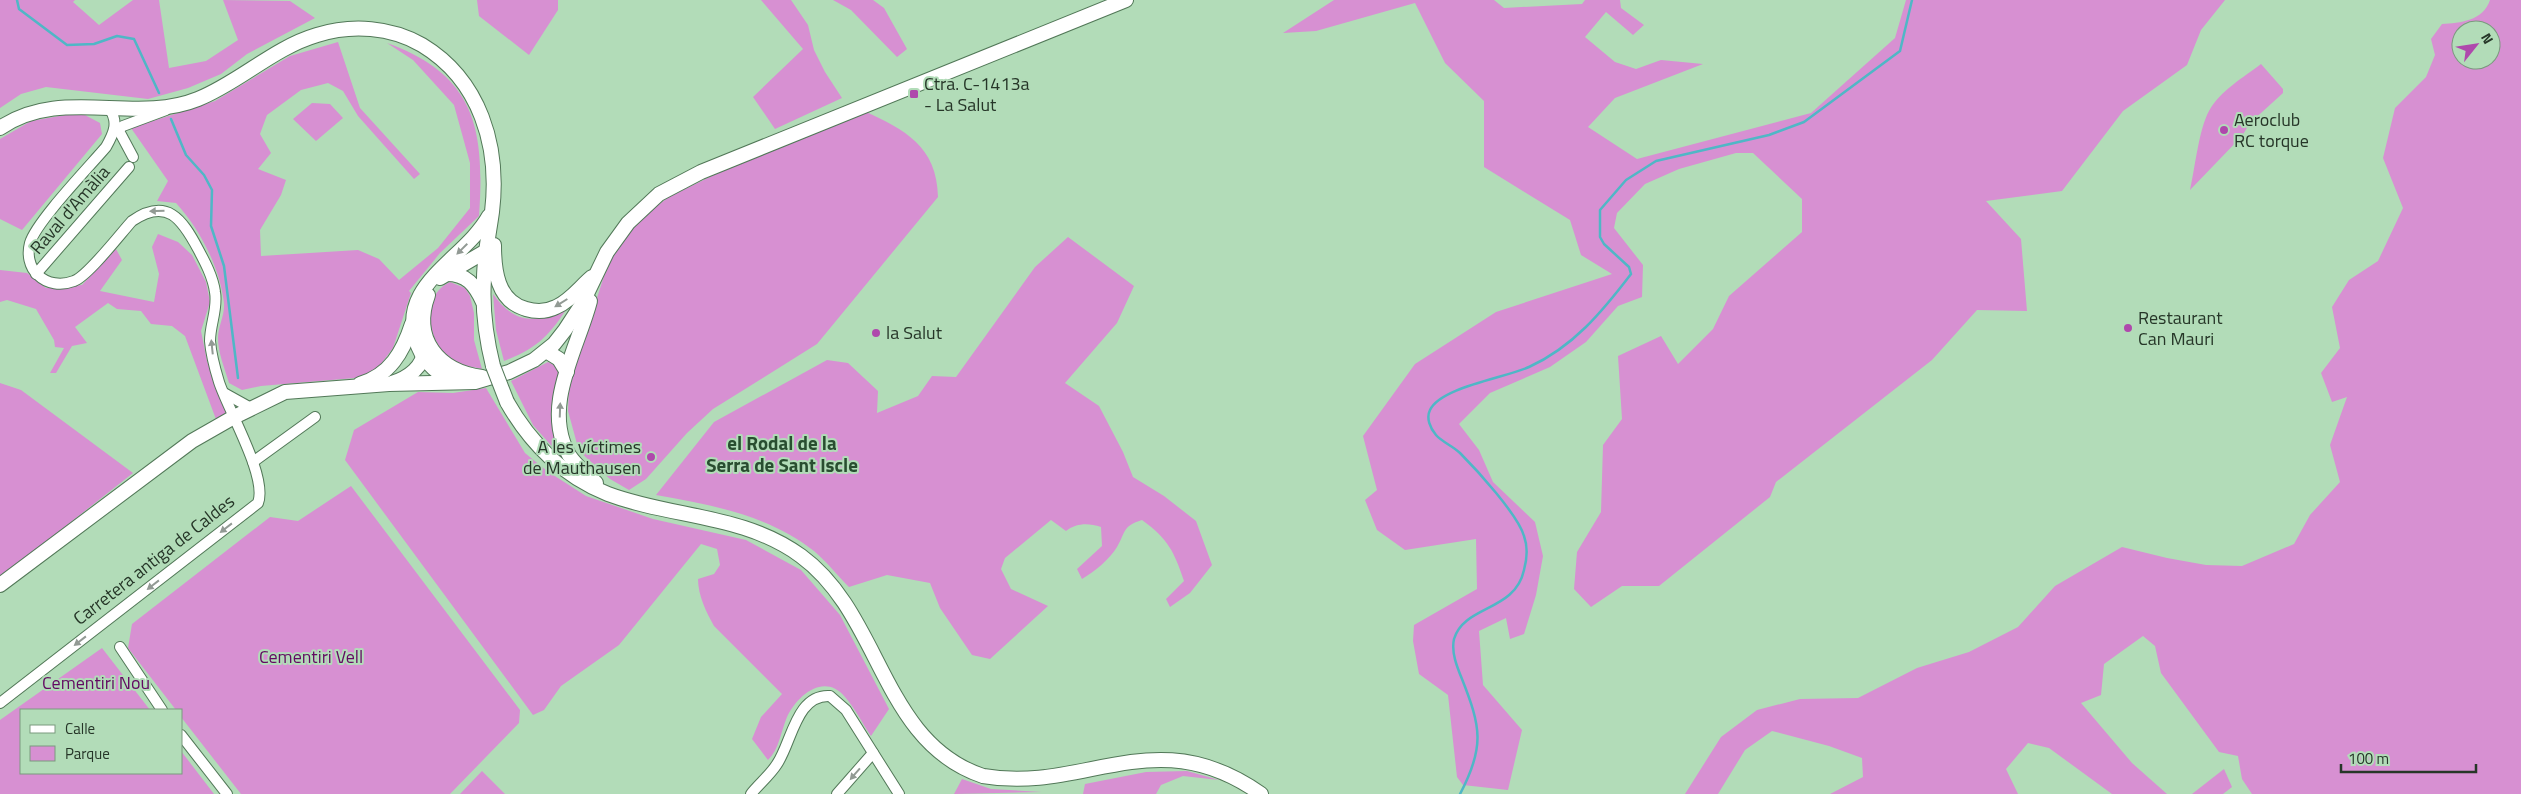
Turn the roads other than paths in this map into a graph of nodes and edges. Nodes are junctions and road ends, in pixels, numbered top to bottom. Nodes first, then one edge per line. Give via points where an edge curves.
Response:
1 (1126, 0) edge
2 (174, 106) junction
3 (109, 108) junction
4 (0, 128) edge
5 (116, 131) junction
6 (492, 211) junction
7 (486, 251) junction
8 (36, 274) junction
9 (447, 274) junction
10 (597, 274) junction
11 (483, 302) junction
12 (423, 312) junction
13 (412, 323) junction
14 (546, 351) junction
15 (424, 358) junction
16 (388, 370) junction
17 (492, 372) junction
18 (567, 372) junction
19 (459, 378) junction
20 (389, 384) junction
21 (348, 387) junction
22 (224, 393) junction
23 (252, 408) junction
24 (315, 416) dead end
25 (234, 417) junction
26 (253, 462) junction
27 (608, 494) junction
28 (0, 585) edge
29 (120, 647) dead end
30 (0, 703) edge
31 (161, 709) edge
32 (182, 736) edge
33 (873, 753) junction
34 (226, 794) edge
35 (751, 794) edge
36 (837, 794) edge
37 (899, 794) edge
38 (1261, 794) edge

1 - 10 main road via 680,182 650,201 628,223 610,247
2 - 3 main road
2 - 5 street
2 - 6 main road via 211,93 273,54 318,34 350,28 393,33 418,43 439,57 476,100 491,152
3 - 4 main road via 49,108 27,114
3 - 5 street
5 - 8 street via 35,231 28,256
5 - 8 street, Raval d'Amàlia via 131,162
6 - 7 main road
10 -> 6 main road via 556,307 540,311 517,305 506,296 497,278
6 -> 13 main road via 474,238 426,284 414,310
7 - 9 main road
7 - 11 main road
22 -> 8 street, Carretera antiga de Caldes via 210,341 217,305 215,290 205,261 178,218 157,210 144,213 132,221 75,281 47,282
9 - 11 main road via 470,281
9 - 12 main road via 431,287
10 - 14 main road via 570,324
10 - 18 main road
11 - 17 main road
12 - 15 main road via 420,334
12 - 19 main road via 430,346
13 - 15 main road
13 - 16 main road via 402,349
14 - 17 main road via 528,363
14 - 18 main road via 559,358
15 - 16 main road
15 - 19 main road via 433,360
15 - 20 main road via 409,376
16 - 21 main road via 364,383
17 - 19 main road
17 - 27 main road, bridge via 527,434 573,476
27 -> 18 main road via 573,461 566,448 560,412
19 - 20 main road
20 - 21 main road
21 - 23 main road via 285,392
22 - 23 street
22 - 25 street, Carretera antiga de Caldes
23 - 25 main road
24 - 26 street
25 - 26 street, Carretera antiga de Caldes
25 - 28 main road via 192,441
26 -> 30 street, Carretera antiga de Caldes via 261,487 258,503
27 - 38 main road via 738,526 773,539 802,557 829,581 849,607 902,709 917,731 940,753 967,770 1004,782 1043,784 1148,764 1175,763 1220,772
29 - 31 street
32 - 34 street
33 - 35 street via 846,710 830,696 820,695 804,707 777,764
33 -> 36 street
33 - 37 street

